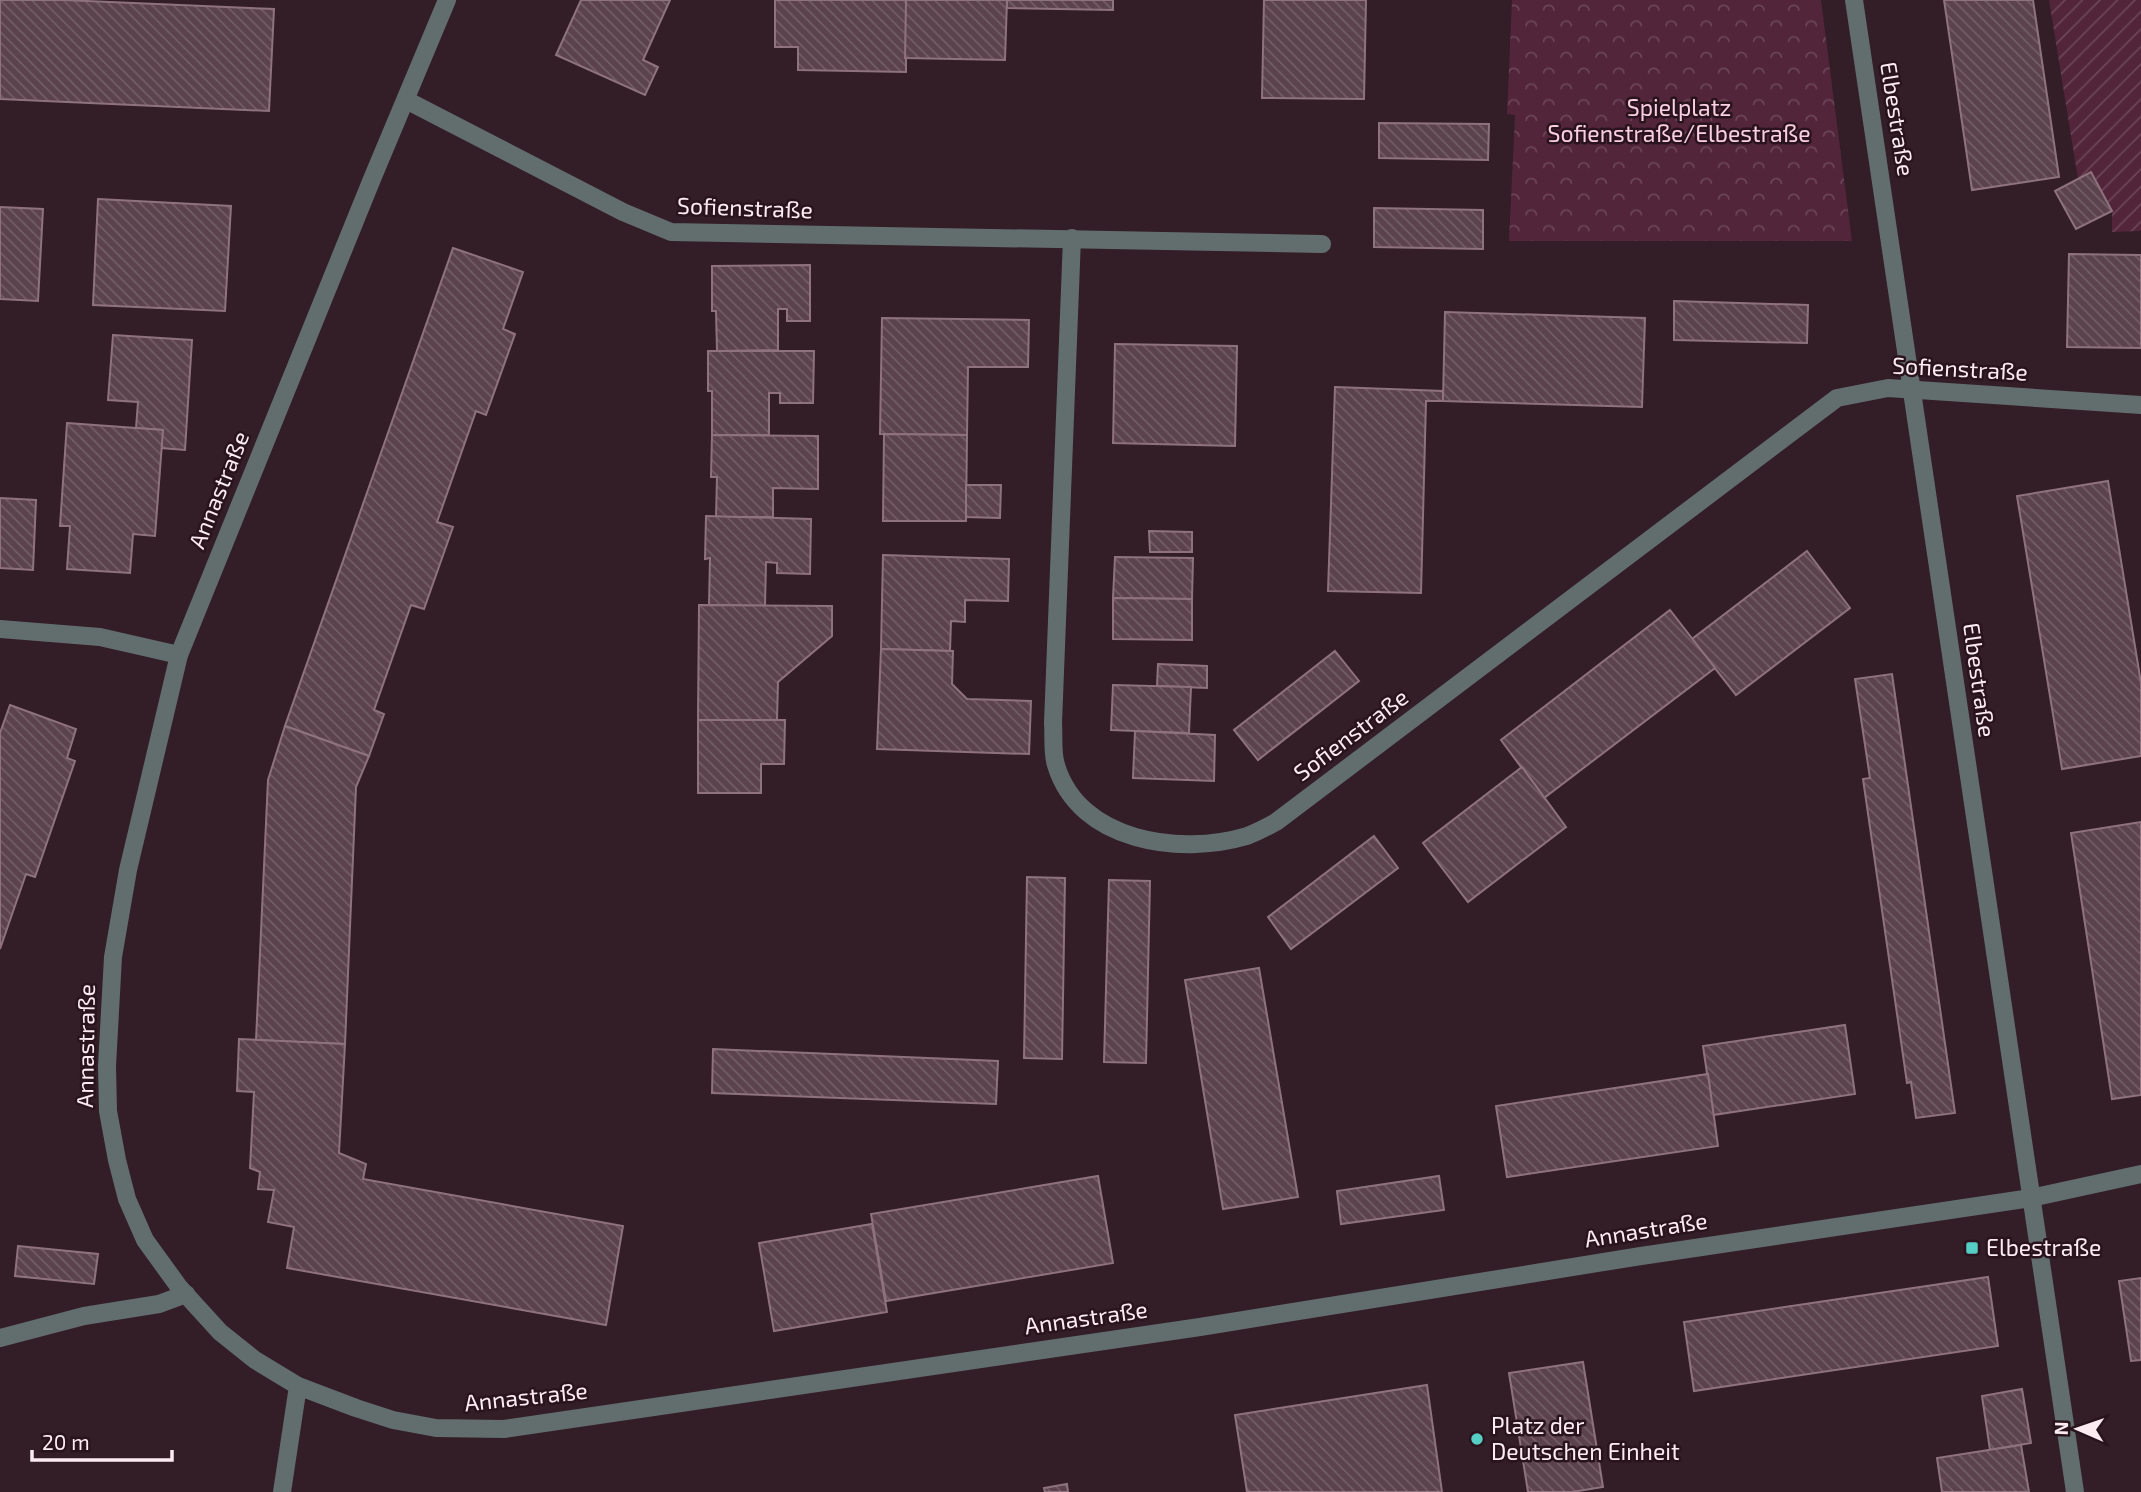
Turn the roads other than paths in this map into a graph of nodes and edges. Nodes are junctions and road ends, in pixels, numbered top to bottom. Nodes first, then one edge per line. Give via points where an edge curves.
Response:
1 (447, 0) edge
2 (1854, 0) edge
3 (406, 100) junction
4 (1072, 239) junction
5 (1322, 244) dead end
6 (1912, 389) junction
7 (2141, 405) edge
8 (0, 629) edge
9 (179, 655) junction
10 (2141, 1174) edge
11 (2031, 1198) junction
12 (186, 1294) junction
13 (0, 1338) edge
14 (298, 1386) junction
15 (282, 1492) edge
16 (2075, 1492) edge

1 - 3 street, Annastraße
2 - 6 street, Elbestraße
3 - 4 street, Sofienstraße via 671,232
3 - 9 street, Annastraße
4 - 5 street, Sofienstraße
4 - 6 street, Sofienstraße via 1053,723 1056,765 1071,796 1095,820 1129,836 1205,843 1247,836 1276,822 1837,398 1888,388
6 - 7 street, Sofienstraße
6 - 11 street, Elbestraße
8 - 9 street via 100,637
9 - 12 street, Annastraße via 128,870 113,957 107,1066 108,1111 127,1199 145,1240
10 - 11 street, Annastraße
11 - 14 street, Annastraße via 503,1429 436,1428 393,1420
11 - 16 street, Elbestraße
12 - 13 street via 159,1304 84,1316
12 - 14 street, Annastraße via 220,1332
14 - 15 street

